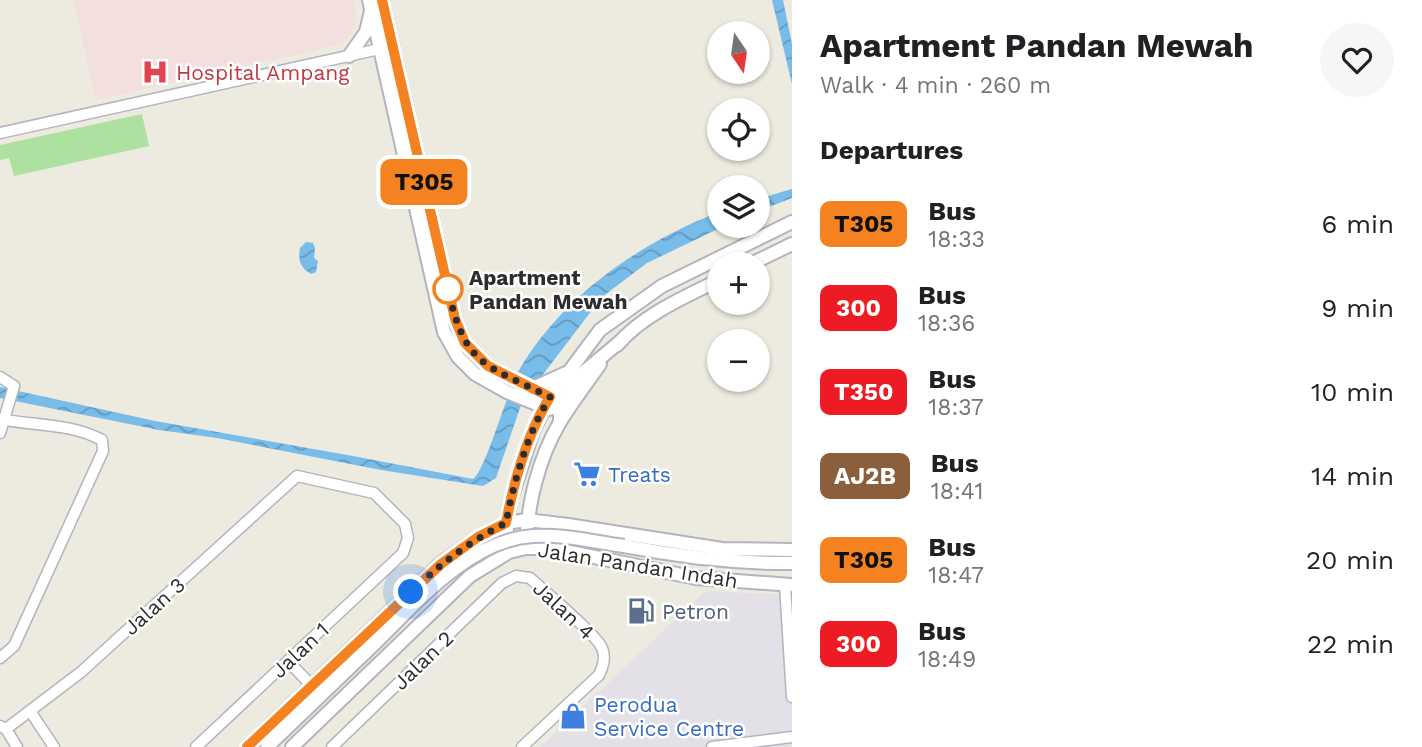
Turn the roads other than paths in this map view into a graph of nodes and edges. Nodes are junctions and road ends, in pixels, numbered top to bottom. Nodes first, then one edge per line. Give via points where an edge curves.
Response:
1 (382, 0) edge
2 (370, 5) edge
3 (386, 47) junction
4 (349, 56) junction
5 (0, 133) edge
6 (792, 222) edge
7 (792, 244) edge
8 (770, 255) edge
9 (707, 286) edge
10 (622, 340) junction
11 (569, 371) junction
12 (0, 377) edge
13 (533, 388) junction
14 (527, 401) junction
15 (550, 404) junction
16 (3, 419) edge
17 (560, 421) junction
18 (533, 431) junction
19 (0, 433) edge
20 (297, 476) joint
21 (527, 520) junction
22 (506, 523) junction
23 (568, 525) junction
24 (526, 548) junction
25 (792, 550) edge
26 (564, 551) junction
27 (509, 552) junction
28 (453, 554) junction
29 (792, 564) edge
30 (470, 576) junction
31 (516, 576) joint
32 (788, 585) edge
33 (0, 658) edge
34 (288, 661) junction
35 (312, 686) junction
36 (792, 697) edge
37 (30, 711) junction
38 (3, 728) edge
39 (792, 737) edge
40 (17, 747) edge
41 (54, 747) edge
42 (196, 747) edge
43 (247, 747) edge
44 (267, 747) edge
45 (292, 747) edge
46 (332, 747) edge
47 (522, 747) edge
48 (712, 747) edge

1 - 3 main road
2 - 3 main road
2 - 4 main road via 366,32
3 - 4 street
3 - 13 main road via 465,343 488,366
3 - 14 main road via 444,332 466,366
4 - 5 street
6 - 11 main road via 643,297 600,330
7 - 8 main road
9 - 10 main road via 667,306
10 - 15 main road
10 - 17 main road
11 - 13 main road
11 - 15 main road
12 - 16 street via 14,386
13 - 15 main road
14 - 15 main road
14 - 18 main road via 535,418
15 - 17 main road
15 - 18 main road
16 - 19 street
16 - 33 street via 92,434 102,440 103,451 13,646
17 - 21 main road via 542,462
18 - 22 main road
20 - 34 street, Jalan 1 via 374,493 405,524 408,538 404,553
20 - 37 street, Jalan 3 via 81,672
21 - 22 main road, Jalan Pandan Indah
21 - 23 main road, Jalan Pandan Indah
21 - 24 main road
22 - 27 main road
22 - 28 main road, Jalan Pandan Indah
23 - 25 main road, Jalan Pandan Indah via 722,549
23 - 26 main road via 557,535
24 - 26 main road, Jalan Pandan Indah
24 - 27 main road, Jalan Pandan Indah
26 - 32 main road, Jalan Pandan Indah via 696,578
27 - 30 main road, Jalan Pandan Indah
28 - 30 main road via 472,558
28 - 35 main road, Jalan Pandan Indah
29 - 44 main road, bridge via 710,561 561,537 534,536 486,548 457,566
30 - 45 main road, Jalan Pandan Indah
31 - 46 street, Jalan 2 via 502,583
31 - 47 street, Jalan 4 via 530,578 597,641 604,658 599,675
32 - 36 street
34 - 35 street
34 - 42 street, Jalan 1
35 - 43 main road, Jalan Pandan Indah
37 - 38 street, Jalan 3
37 - 41 street
38 - 40 street
39 - 48 street

